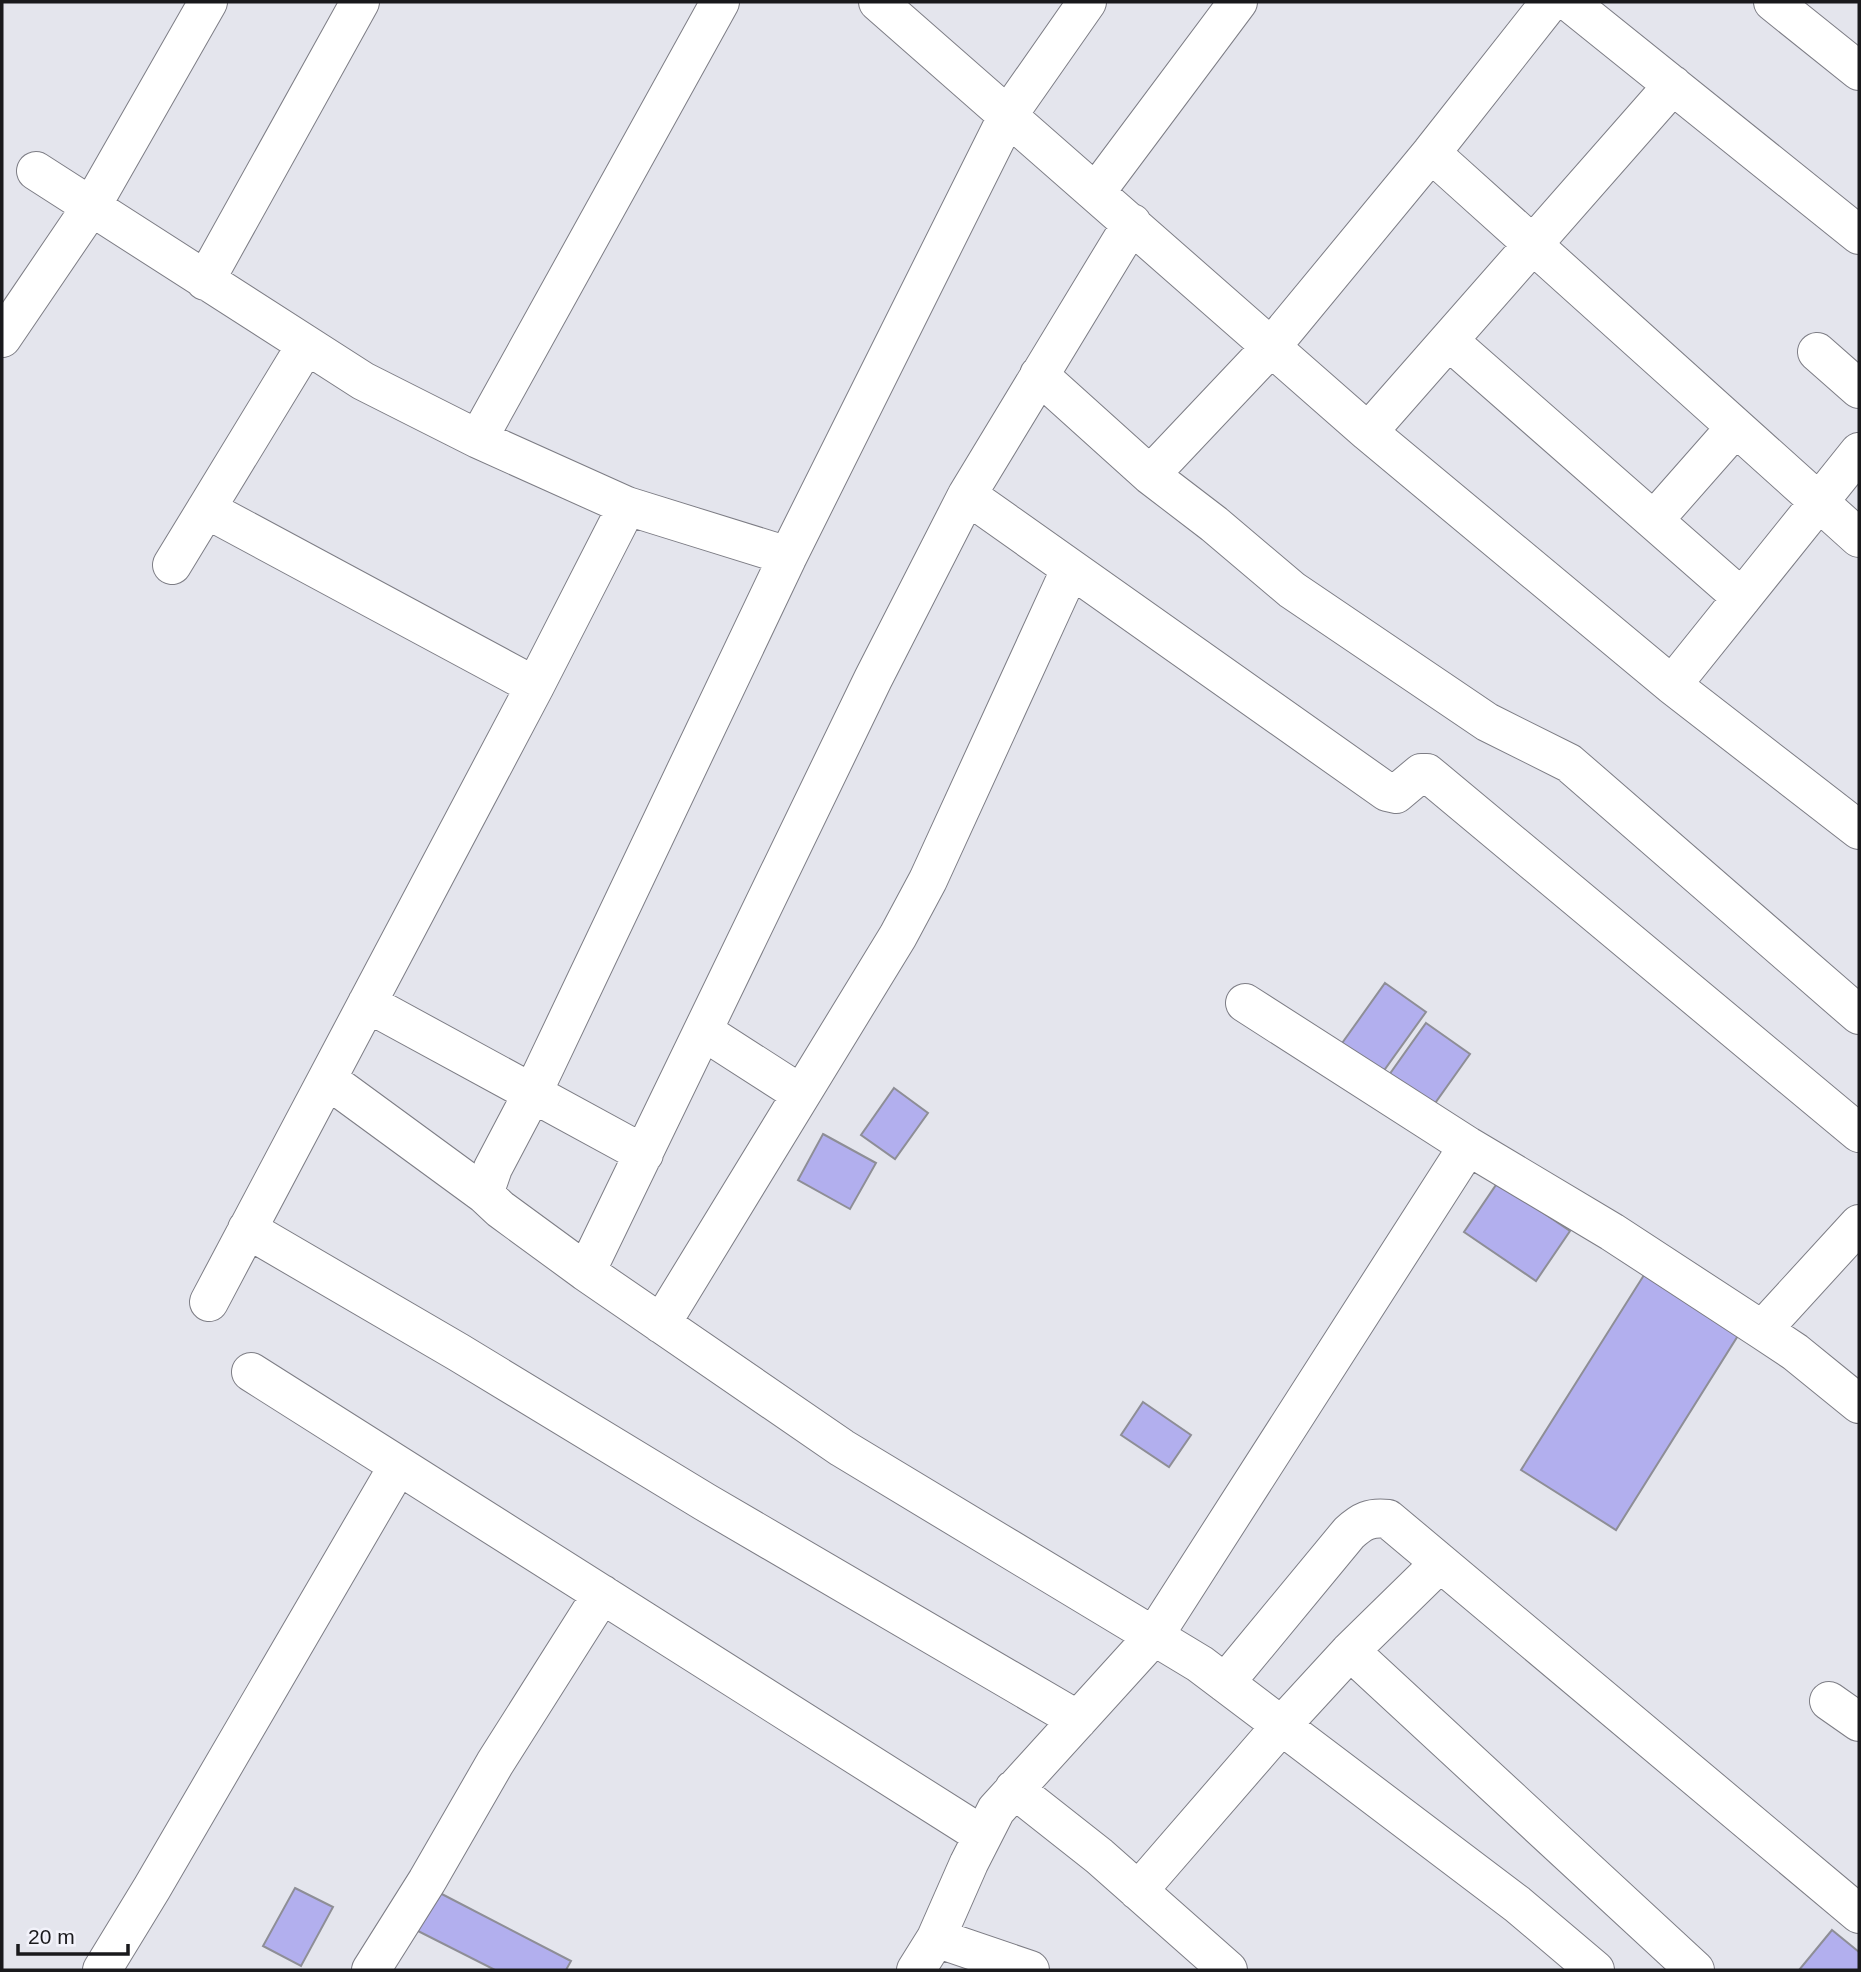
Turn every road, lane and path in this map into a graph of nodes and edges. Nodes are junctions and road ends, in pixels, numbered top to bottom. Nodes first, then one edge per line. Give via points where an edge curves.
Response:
1 (208, 2) edge
2 (360, 2) edge
3 (720, 2) edge
4 (878, 2) edge
5 (1087, 2) edge
6 (1238, 2) edge
7 (1550, 2) edge
8 (1569, 2) edge
9 (1773, 2) edge
10 (1859, 71) edge
11 (1673, 85) junction
12 (1008, 115) junction
13 (1430, 153) junction
14 (36, 171) dead end
15 (1096, 192) junction
16 (91, 207) junction
17 (1132, 223) junction
18 (1859, 236) edge
19 (1533, 245) junction
20 (205, 281) junction
21 (2, 338) edge
22 (1449, 341) junction
23 (306, 345) junction
24 (1271, 346) junction
25 (1817, 352) dead end
26 (1039, 375) junction
27 (1859, 389) edge
28 (1735, 428) junction
29 (1368, 432) junction
30 (478, 439) junction
31 (1859, 452) edge
32 (1150, 475) junction
33 (967, 495) junction
34 (1818, 503) junction
35 (627, 506) junction
36 (206, 509) junction
37 (1654, 520) junction
38 (1859, 538) edge
39 (788, 556) junction
40 (172, 565) dead end
41 (1070, 570) junction
42 (1742, 598) junction
43 (1672, 685) junction
44 (535, 686) junction
45 (1859, 830) edge
46 (367, 1003) junction
47 (1245, 1003) dead end
48 (1859, 1015) edge
49 (703, 1031) junction
50 (327, 1079) junction
51 (532, 1094) junction
52 (801, 1094) junction
53 (1859, 1133) edge
54 (1468, 1146) junction
55 (644, 1153) junction
56 (484, 1194) junction
57 (1859, 1224) edge
58 (247, 1229) junction
59 (586, 1272) junction
60 (209, 1301) dead end
61 (661, 1324) junction
62 (1762, 1330) junction
63 (251, 1371) dead end
64 (1859, 1404) edge
65 (398, 1466) junction
66 (1440, 1563) junction
67 (601, 1594) junction
68 (1154, 1636) junction
69 (1350, 1651) junction
70 (1224, 1683) junction
71 (1079, 1720) junction
72 (1281, 1726) junction
73 (1014, 1789) junction
74 (982, 1835) junction
75 (1138, 1891) junction
76 (1859, 1914) edge
77 (936, 1938) junction
78 (102, 1970) edge
79 (372, 1970) edge
80 (916, 1970) edge
81 (1030, 1970) edge
82 (1228, 1970) edge
83 (1595, 1970) edge
84 (1695, 1970) edge

1 - 16 street
2 - 20 street
3 - 30 street
4 - 12 street
5 - 12 street
6 - 15 street
7 - 13 street
8 - 11 street
9 - 10 street
11 - 18 street
11 - 19 street
12 - 15 street
12 - 39 street
13 - 19 street
13 - 24 street
14 - 16 street
15 - 17 street
16 - 20 street
16 - 21 street
17 - 24 street
17 - 26 street
19 - 22 street
19 - 28 street
20 - 23 street
22 - 29 street
22 - 37 street
23 - 30 street via 363,382
23 - 36 street
24 - 29 street
24 - 32 street
25 - 27 street
26 - 32 street
26 - 33 street
28 - 34 street
28 - 37 street
29 - 43 street
30 - 35 street
31 - 34 street
32 - 48 street via 1292,590 1487,722 1569,763
33 - 41 street
33 - 49 street
34 - 38 street
34 - 42 street
35 - 39 street
35 - 44 street
36 - 40 street
36 - 44 street
37 - 42 street
39 - 51 street
41 - 52 street via 928,880
41 - 53 street via 1387,792 1396,794 1421,773 1427,774
42 - 43 street
43 - 45 street
44 - 46 street
46 - 50 street
46 - 51 street
47 - 54 street
49 - 52 street
49 - 55 street
50 - 56 street
50 - 58 street
51 - 55 street
51 - 56 street
52 - 61 street
54 - 62 street
54 - 68 street
55 - 59 street
56 - 59 street
57 - 62 street
58 - 60 street
58 - 71 street
59 - 61 street
61 - 68 street via 842,1448
62 - 64 street
63 - 65 street
65 - 67 street
65 - 78 street
66 - 69 street
66 - 70 street via 1388,1519 1362,1521
66 - 76 street
67 - 74 street
67 - 79 street
68 - 70 street
68 - 71 street
69 - 72 street
69 - 84 street
70 - 72 street
71 - 73 street
72 - 75 street
72 - 83 street via 1517,1904
73 - 74 street
73 - 75 street
74 - 77 street
75 - 82 street
77 - 80 street
77 - 81 street

